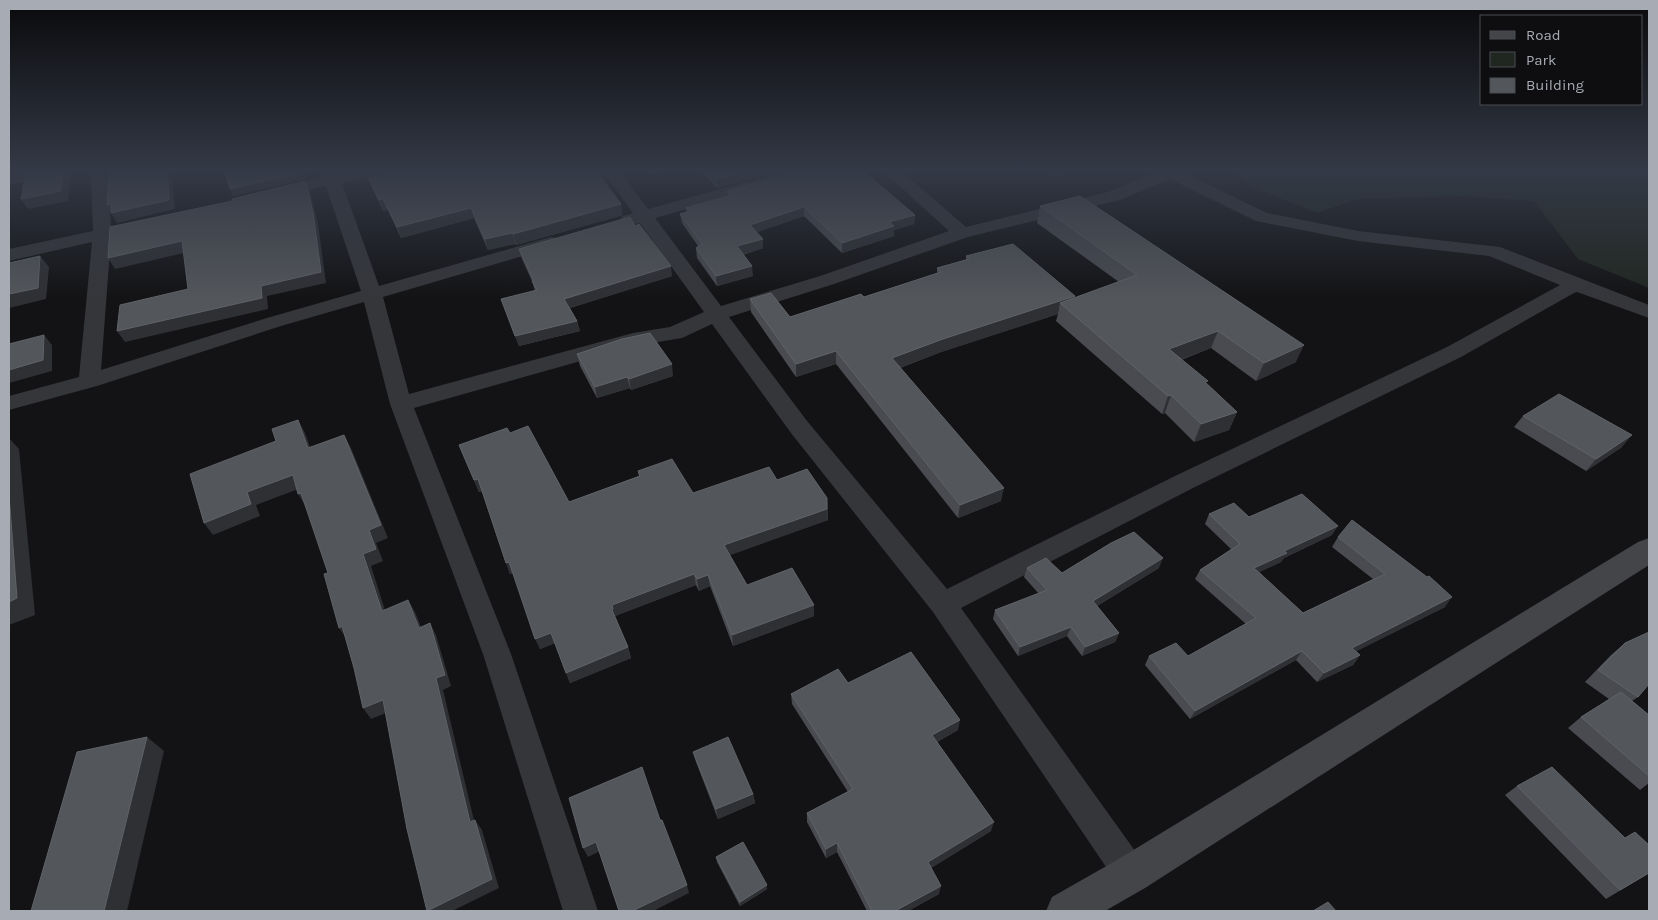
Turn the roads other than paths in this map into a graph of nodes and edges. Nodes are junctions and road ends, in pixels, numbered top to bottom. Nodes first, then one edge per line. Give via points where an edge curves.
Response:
1 (101, 213) edge
2 (343, 213) edge
3 (642, 213) edge
4 (655, 213) edge
5 (939, 213) edge
6 (1044, 213) edge
7 (1253, 213) edge
8 (644, 216) junction
9 (159, 220) edge
10 (616, 224) edge
11 (962, 233) junction
12 (102, 234) junction
13 (569, 237) edge
14 (9, 255) edge
15 (1577, 285) junction
16 (372, 294) junction
17 (1649, 312) edge
18 (717, 314) junction
19 (90, 381) junction
20 (9, 403) edge
21 (401, 404) junction
22 (1649, 550) edge
23 (943, 604) junction
24 (1131, 874) junction
25 (580, 911) edge
26 (1066, 911) edge

1 - 12 street
2 - 16 street
3 - 8 street
4 - 8 street
5 - 11 street
6 - 11 street
7 - 15 street via 1358,236 1493,251
8 - 10 street
8 - 18 street
9 - 12 street
11 - 18 street
12 - 14 street
12 - 19 street
13 - 16 street
15 - 17 street
15 - 23 street via 1454,352 1184,482
16 - 19 street
16 - 21 street
18 - 21 street via 675,333 633,340
18 - 23 street via 799,427
19 - 20 street
21 - 25 street via 497,654
22 - 24 main road
23 - 24 street
24 - 26 main road

